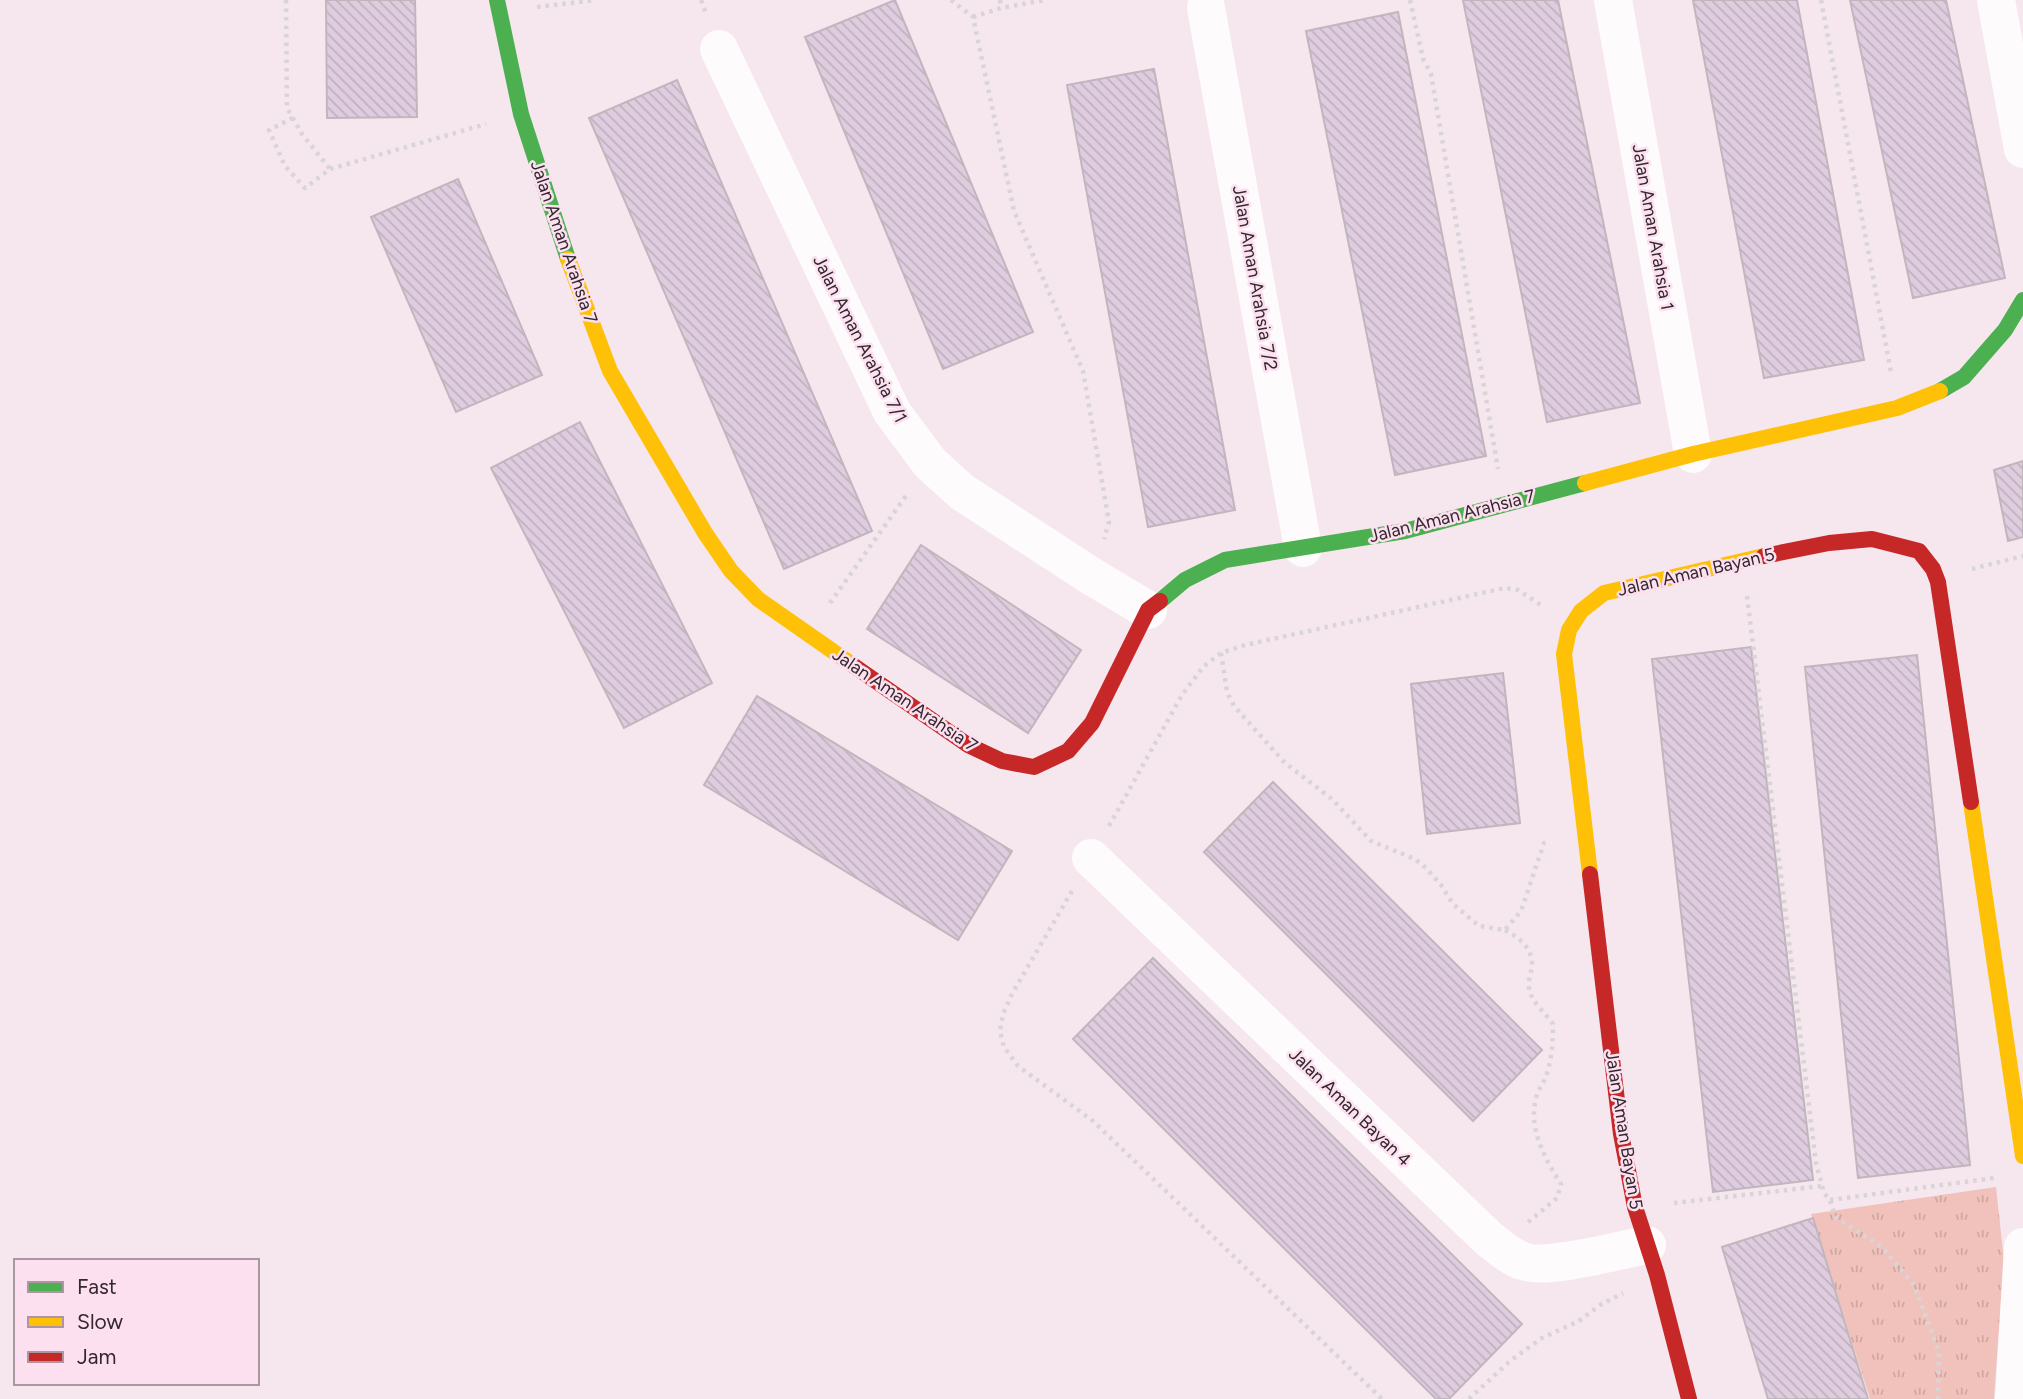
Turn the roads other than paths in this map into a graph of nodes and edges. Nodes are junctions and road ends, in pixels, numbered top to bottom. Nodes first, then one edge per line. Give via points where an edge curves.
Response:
1 (1613, 0) edge
2 (1996, 0) edge
3 (497, 6) edge
4 (1206, 8) dead end
5 (719, 49) dead end
6 (2023, 149) edge
7 (2017, 324) edge
8 (1693, 454) junction
9 (1303, 548) junction
10 (1148, 610) junction
11 (1091, 859) dead end
12 (2023, 1156) edge
13 (2023, 1247) edge
14 (1652, 1260) junction
15 (1689, 1399) edge
16 (2014, 1399) edge

1 - 8 street, Jalan Aman Arahsia 1
2 - 6 street
3 - 10 street, Jalan Aman Arahsia 7 via 521,114 610,370 705,533 758,599 968,745 1002,761 1034,767 1068,751 1092,723
4 - 9 street, Jalan Aman Arahsia 7/2
5 - 10 street, Jalan Aman Arahsia 7/1 via 892,412 930,463 962,492
7 - 8 street, Jalan Aman Arahsia 7 via 1964,377 1933,395 1897,408
8 - 9 street, Jalan Aman Arahsia 7 via 1405,531
9 - 10 street, Jalan Aman Arahsia 7 via 1225,560 1185,580
11 - 14 street, Jalan Aman Bayan 4 via 1508,1255 1527,1263 1549,1264
12 - 14 street, Jalan Aman Bayan 5 via 1933,569 1919,551 1872,539 1743,560 1604,593 1581,611 1569,630 1564,654 1621,1135 1635,1207
13 - 16 street
14 - 15 street, Jalan Aman Bayan 5

